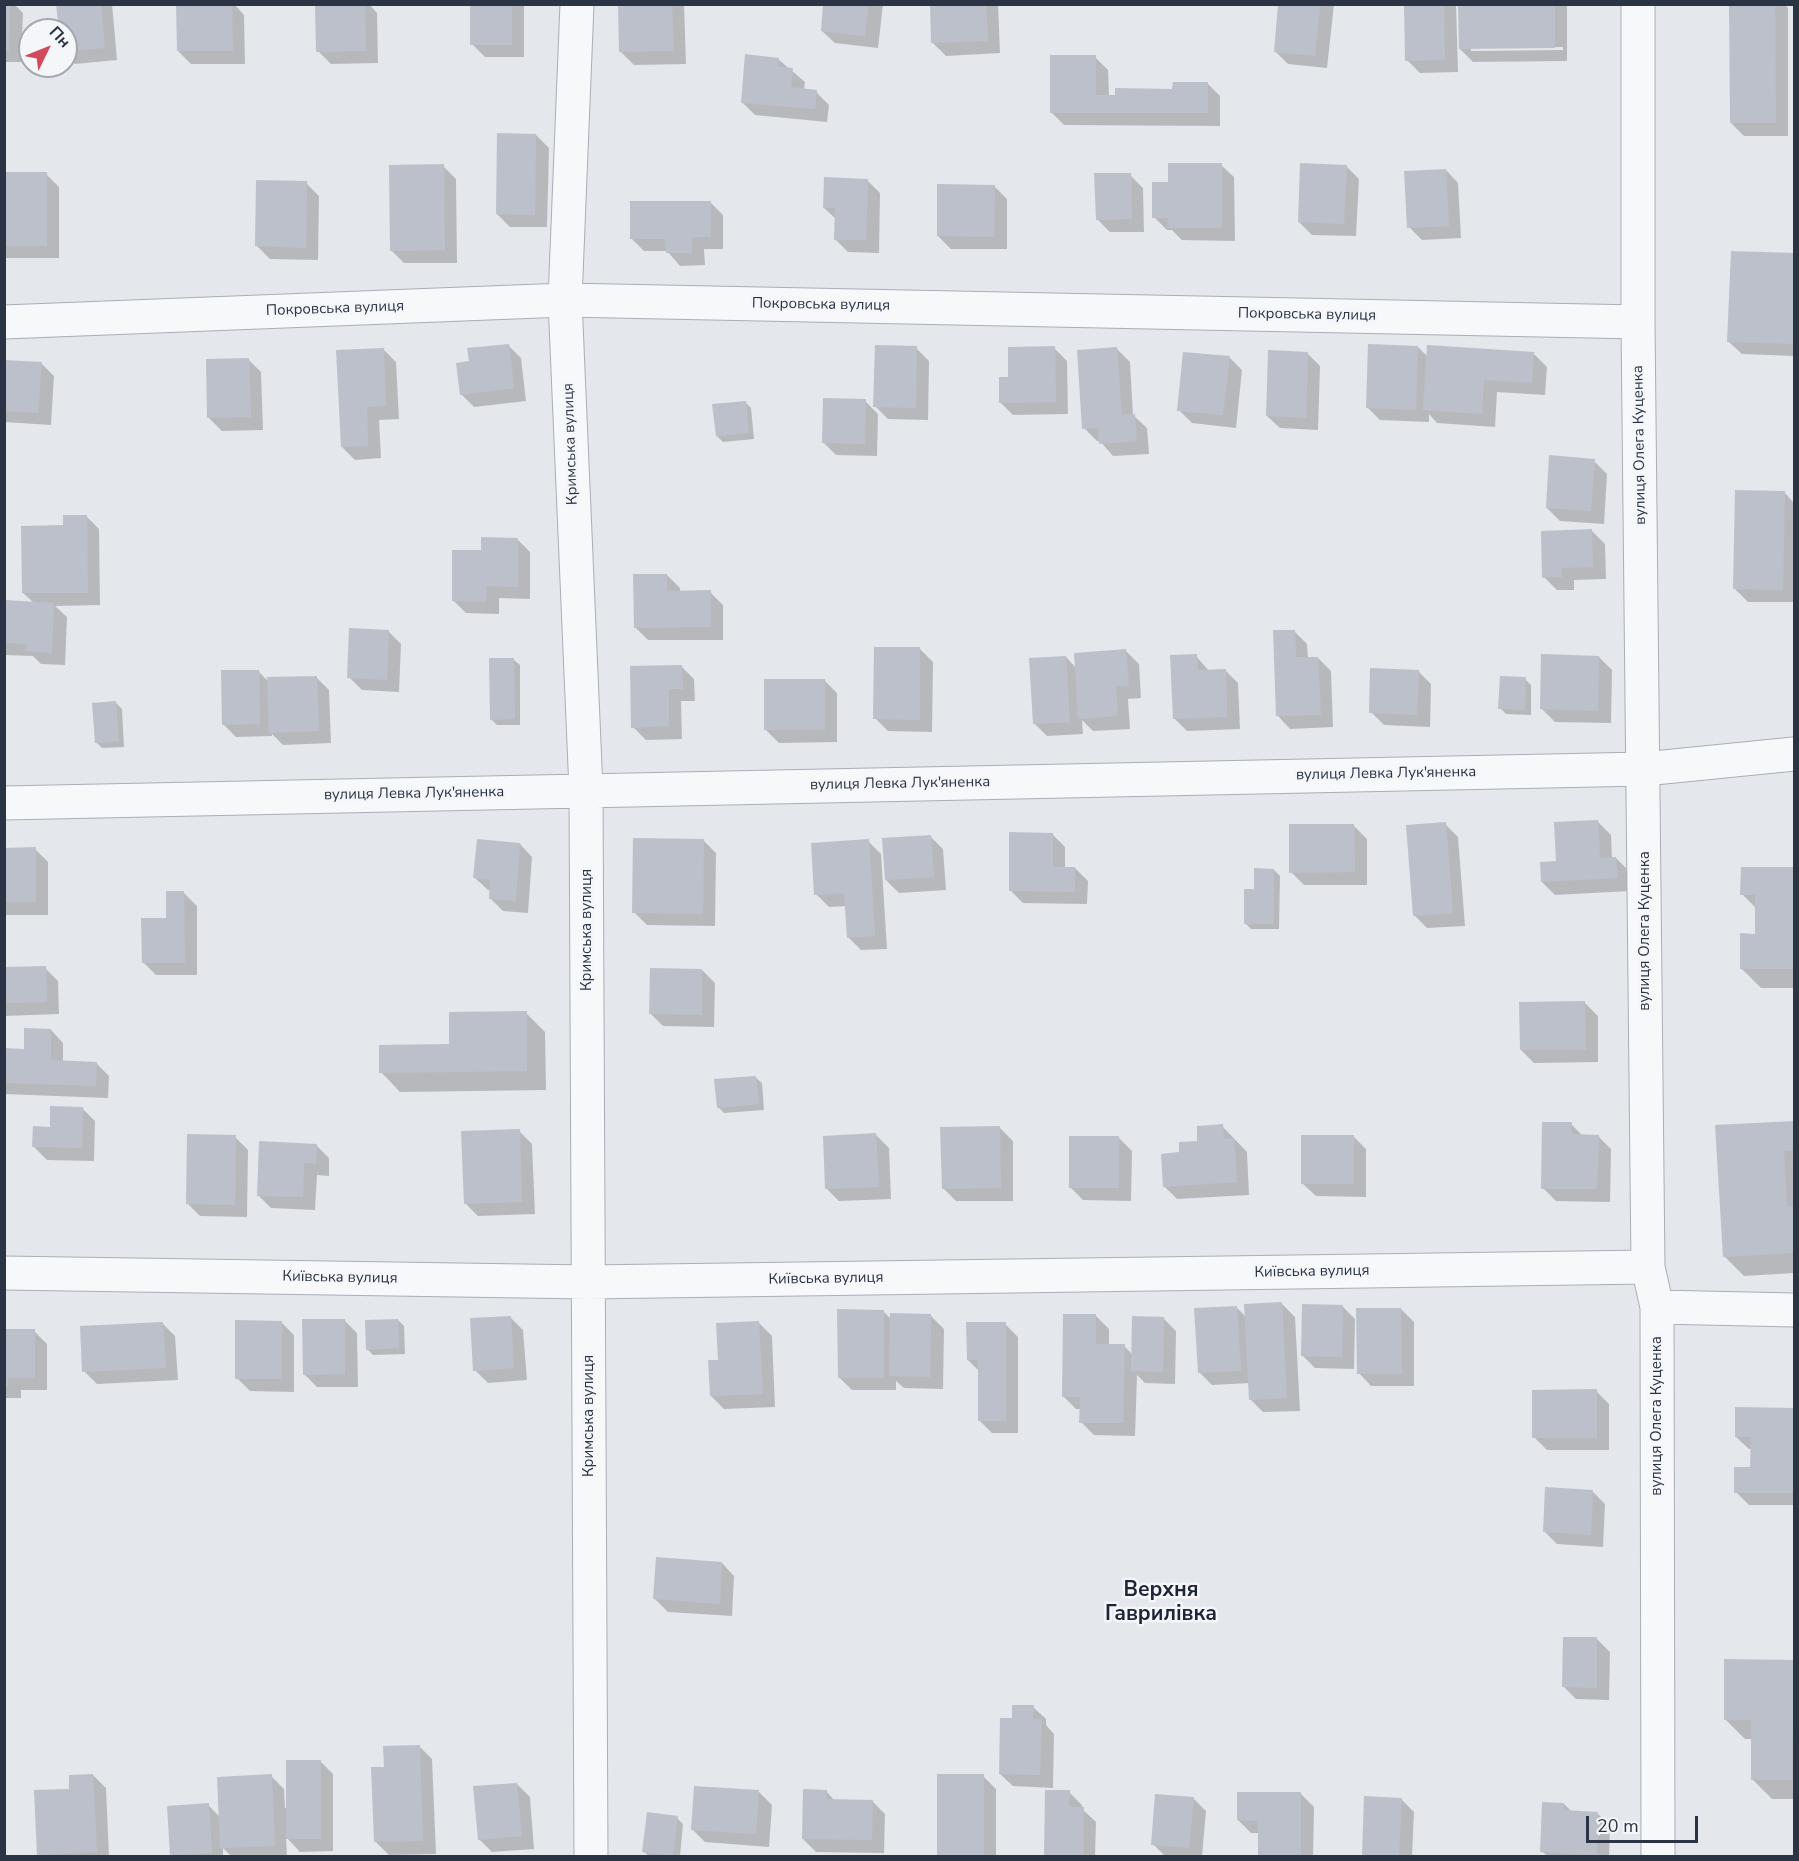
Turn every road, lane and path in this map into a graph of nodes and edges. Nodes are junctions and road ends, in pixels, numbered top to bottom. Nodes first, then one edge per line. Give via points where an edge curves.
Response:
1 (578, 4) edge
2 (1638, 4) edge
3 (565, 300) junction
4 (4, 322) edge
5 (1638, 322) junction
6 (1794, 754) edge
7 (1644, 769) junction
8 (586, 790) junction
9 (4, 803) edge
10 (1648, 1268) junction
11 (4, 1273) edge
12 (588, 1282) junction
13 (1657, 1307) junction
14 (1794, 1310) edge
15 (591, 1857) edge
16 (1658, 1857) edge

1 - 3 street, Кримська вулиця
2 - 5 street, вулиця Олега Куценка
3 - 4 street, Покровська вулиця
3 - 5 street, Покровська вулиця
3 - 8 street, Кримська вулиця
5 - 7 street, вулиця Олега Куценка
6 - 7 street, вулиця Левка Лук'яненка
7 - 8 street, вулиця Левка Лук'яненка
7 - 10 street, вулиця Олега Куценка
8 - 9 street, вулиця Левка Лук'яненка
8 - 12 street, Кримська вулиця
10 - 12 street, Київська вулиця
10 - 13 street, вулиця Олега Куценка
11 - 12 street, Київська вулиця
12 - 15 street, Кримська вулиця
13 - 14 street
13 - 16 street, вулиця Олега Куценка

